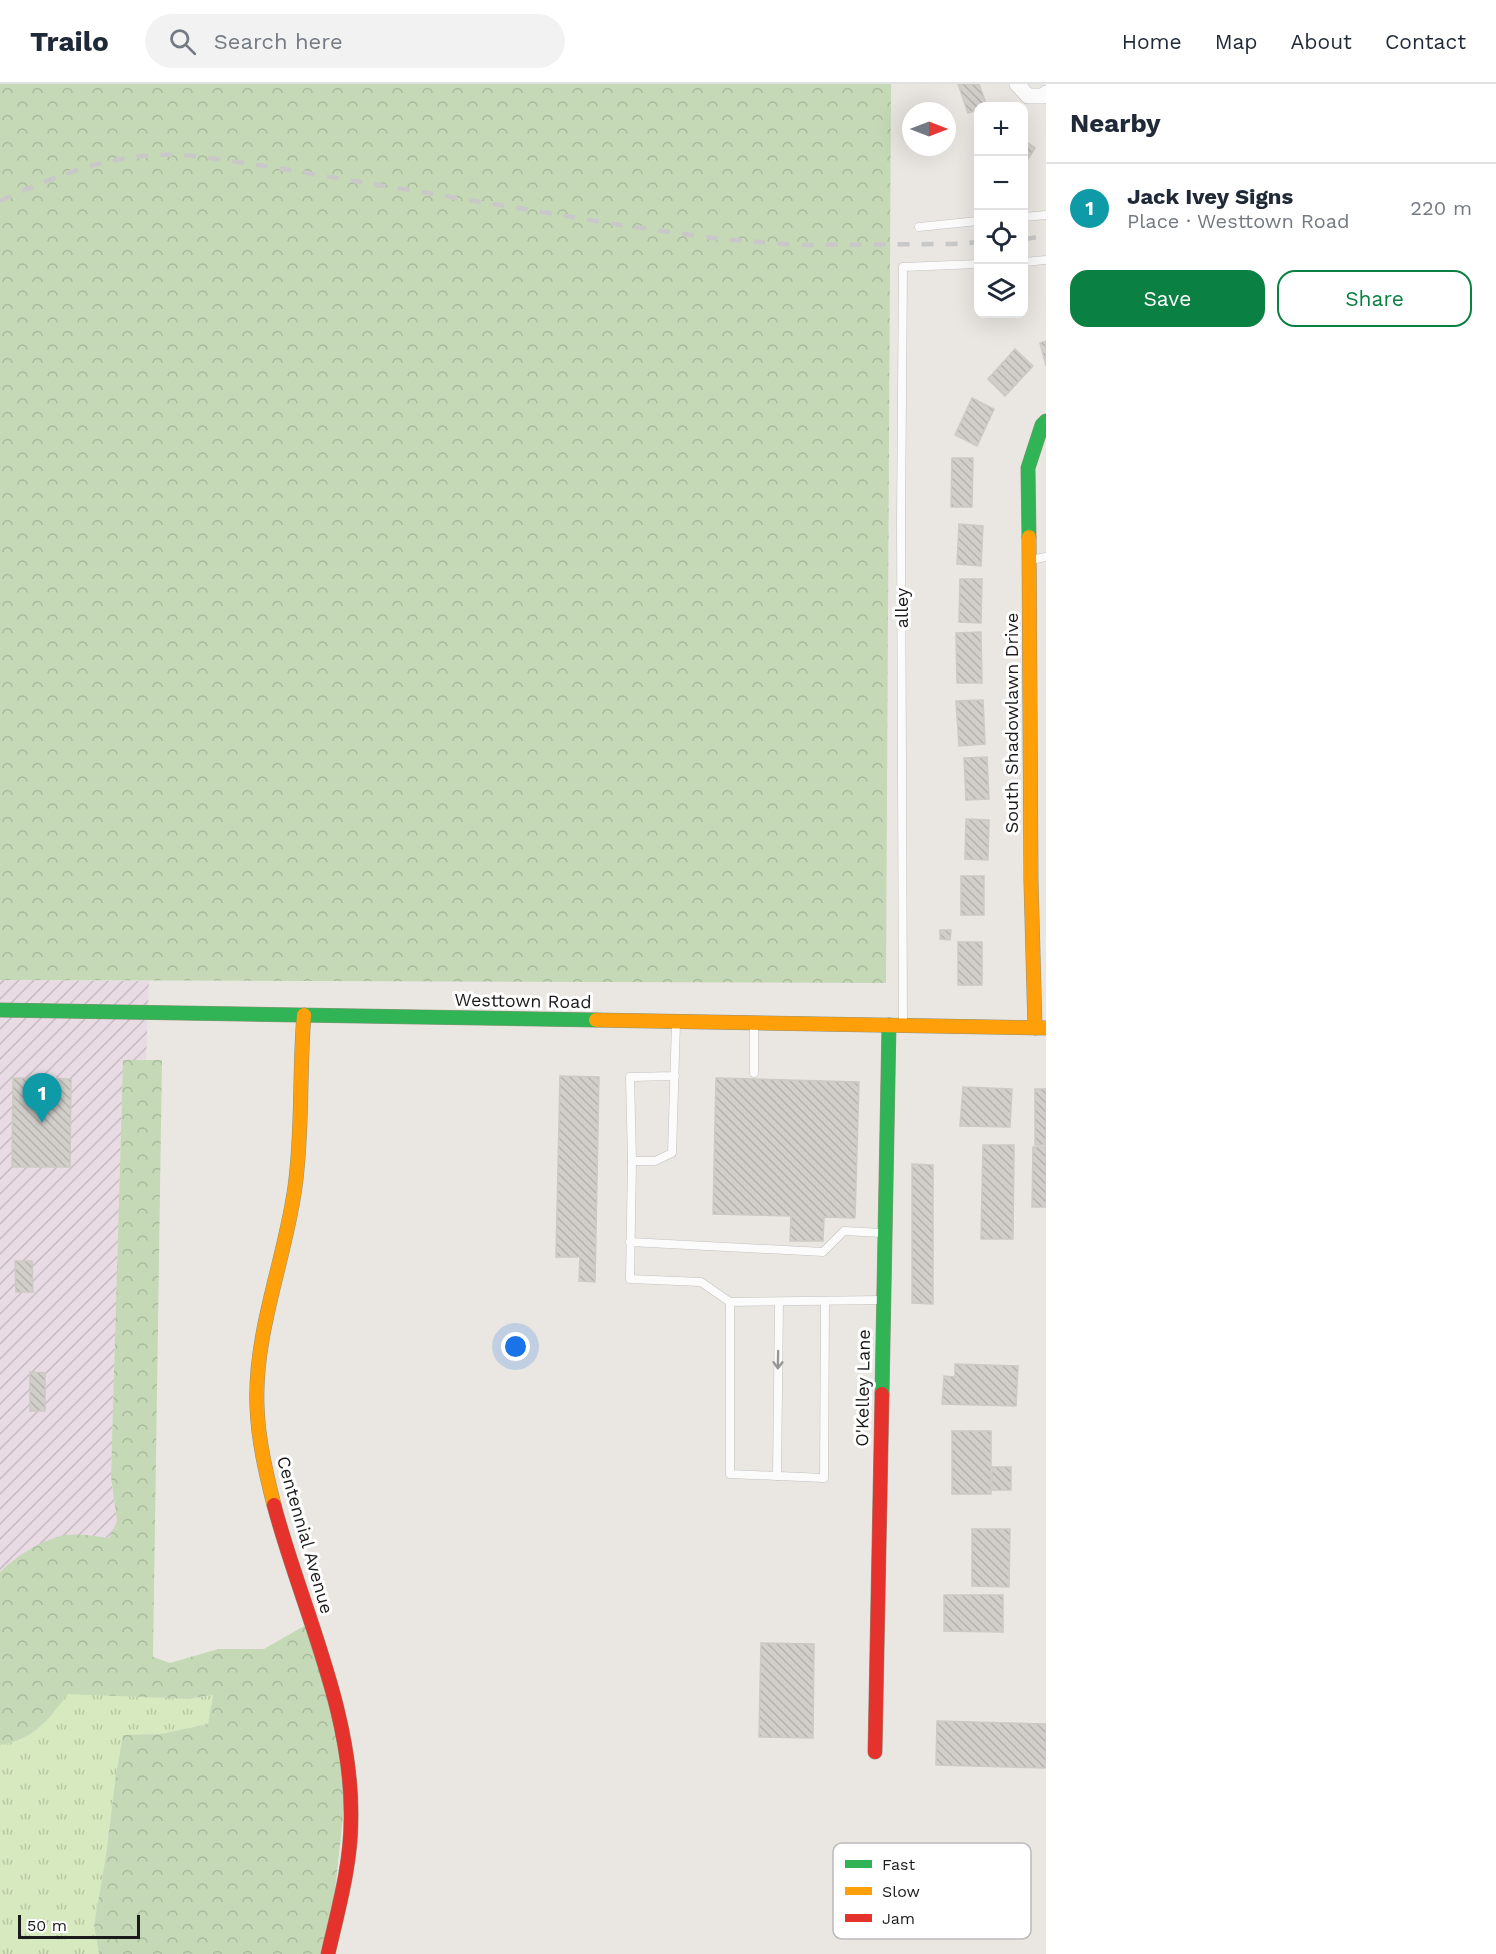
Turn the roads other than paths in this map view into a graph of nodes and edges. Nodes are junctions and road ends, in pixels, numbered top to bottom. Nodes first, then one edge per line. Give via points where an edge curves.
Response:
1 (1017, 84) edge
2 (1046, 93) edge
3 (1046, 215) edge
4 (1028, 217) edge
5 (974, 221) edge
6 (919, 227) dead end
7 (1046, 260) edge
8 (1028, 262) edge
9 (974, 264) edge
10 (1046, 422) edge
11 (1046, 557) edge
12 (1029, 560) junction
13 (1046, 697) edge
14 (1030, 700) junction
15 (0, 1010) edge
16 (304, 1015) junction
17 (676, 1022) junction
18 (754, 1023) junction
19 (889, 1025) junction
20 (903, 1025) junction
21 (1040, 1028) edge
22 (754, 1073) dead end
23 (675, 1076) junction
24 (632, 1161) junction
25 (884, 1233) junction
26 (630, 1242) junction
27 (883, 1300) junction
28 (825, 1301) junction
29 (730, 1302) junction
30 (779, 1302) junction
31 (777, 1476) junction
32 (875, 1752) dead end
33 (328, 1954) edge

1 - 2 street via 1028,96
3 - 4 lane
5 - 6 lane
7 - 8 lane
9 - 20 lane, alley via 903,267
10 - 12 street, South Shadowlawn Drive via 1028,468
11 - 12 lane
12 - 14 street, South Shadowlawn Drive
13 - 14 street
14 - 21 street, South Shadowlawn Drive via 1031,881
15 - 16 street, Westtown Road
16 - 17 street, Westtown Road
16 - 33 street, Centennial Avenue via 299,1152 292,1207 264,1333 256,1389 259,1433 271,1494 322,1657 348,1772 352,1804 350,1837
17 - 18 street, Westtown Road
17 - 23 lane
18 - 19 street, Westtown Road
18 - 22 lane
19 - 20 street, Westtown Road
19 - 25 street, O'Kelley Lane
20 - 21 street, Westtown Road
23 - 24 lane via 672,1153 655,1161
23 - 24 lane via 630,1077
24 - 26 lane
25 - 26 lane via 844,1231 823,1252
25 - 27 street, O'Kelley Lane
26 - 29 lane via 630,1279 701,1282
27 - 28 lane
27 - 32 street, O'Kelley Lane
28 - 30 lane
28 - 31 lane via 824,1478
29 - 30 lane
29 - 31 lane via 730,1474
30 -> 31 lane

